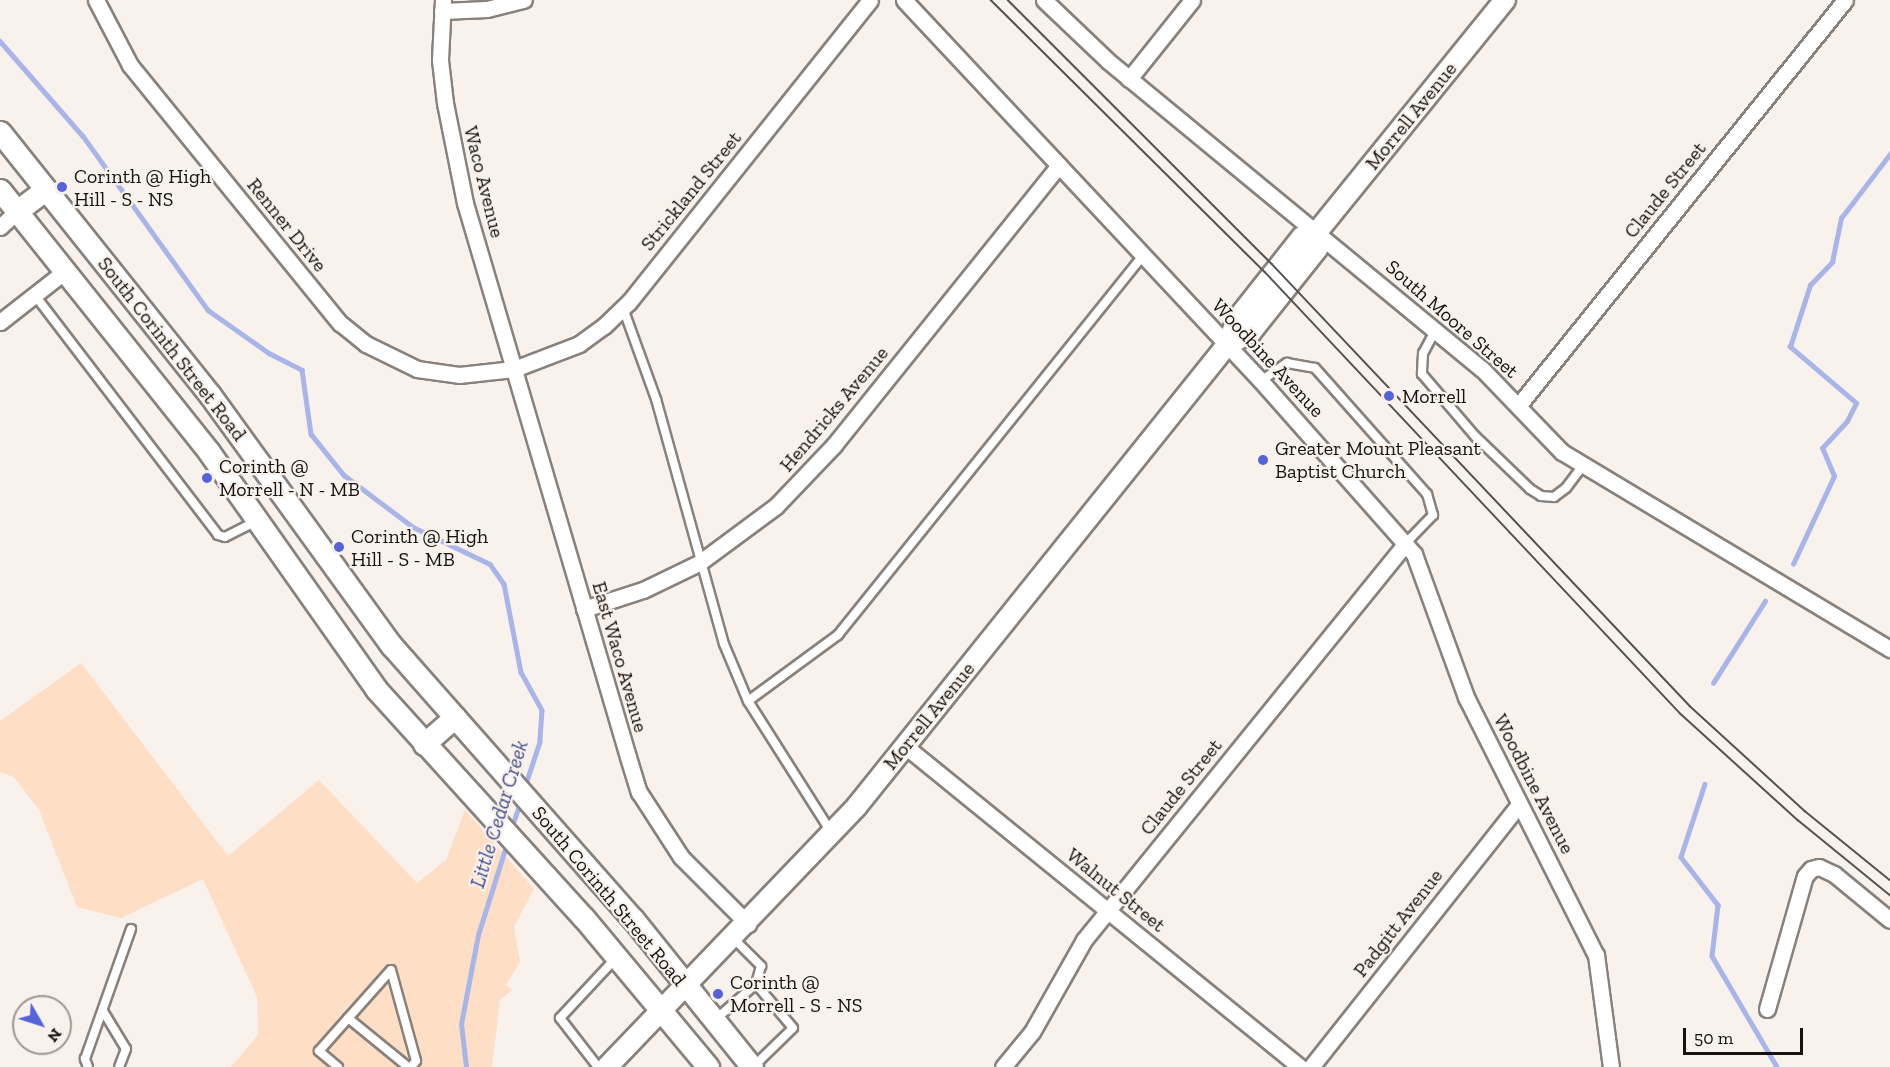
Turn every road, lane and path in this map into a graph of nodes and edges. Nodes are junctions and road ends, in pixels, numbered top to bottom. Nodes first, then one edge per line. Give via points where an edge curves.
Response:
1 (96, 0) edge
2 (524, 0) edge
3 (870, 0) edge
4 (904, 0) edge
5 (1044, 0) edge
6 (1192, 0) edge
7 (1505, 0) edge
8 (1845, 0) edge
9 (443, 6) edge
10 (1129, 79) junction
11 (0, 132) edge
12 (1059, 165) junction
13 (46, 189) junction
14 (0, 190) edge
15 (17, 211) junction
16 (0, 227) edge
17 (1317, 232) junction
18 (1143, 255) junction
19 (65, 271) junction
20 (34, 294) junction
21 (623, 308) junction
22 (0, 322) edge
23 (1436, 329) junction
24 (1227, 345) junction
25 (514, 369) junction
26 (1261, 381) junction
27 (1518, 406) junction
28 (1582, 467) junction
29 (288, 501) junction
30 (258, 520) junction
31 (1406, 543) junction
32 (699, 563) junction
33 (584, 609) junction
34 (1888, 643) edge
35 (748, 701) junction
36 (455, 717) junction
37 (424, 744) junction
38 (905, 746) junction
39 (1519, 805) junction
40 (831, 834) junction
41 (1108, 910) junction
42 (1890, 920) edge
43 (748, 924) junction
44 (130, 928) dead end
45 (734, 938) junction
46 (616, 958) junction
47 (756, 984) junction
48 (685, 986) junction
49 (1767, 1009) dead end
50 (103, 1011) junction
51 (661, 1011) junction
52 (348, 1018) junction
53 (714, 1021) junction
54 (88, 1067) edge
55 (118, 1067) edge
56 (338, 1067) edge
57 (409, 1067) edge
58 (598, 1067) edge
59 (608, 1067) edge
60 (708, 1067) edge
61 (752, 1067) edge
62 (1003, 1067) edge
63 (1300, 1067) edge
64 (1311, 1067) edge
65 (1611, 1067) edge

1 - 25 street, Renner Drive via 130,65 340,323 366,345 417,369 459,375
2 - 9 street via 487,9
3 - 21 street, Strickland Street
4 - 12 street, Woodbine Avenue
5 - 10 street, South Moore Street
6 - 10 street
7 - 17 street, Morrell Avenue
8 - 27 street, Claude Street
9 - 25 street, Waco Avenue via 440,60 452,146
10 - 17 street, South Moore Street
11 - 13 main road, South Corinth Street Road
12 - 18 street, Woodbine Avenue
12 - 32 street, Hendricks Avenue via 805,478 767,513
13 - 15 main road
13 - 29 main road, South Corinth Street Road via 191,370
14 - 15 main road, South Corinth Street Road
15 - 16 street
15 - 19 main road, South Corinth Street Road
17 - 23 street, South Moore Street
17 - 24 street, Morrell Avenue via 1317,249 1251,332
18 - 24 street, Woodbine Avenue
18 - 35 lane via 837,635
19 - 20 street
19 - 30 main road, South Corinth Street Road
20 - 22 street
20 - 30 lane via 218,535 225,537
21 - 25 street, Strickland Street via 579,344
21 - 32 lane via 656,399
23 - 27 street, South Moore Street
23 - 28 lane via 1423,353 1422,374 1475,436 1530,489 1541,496 1554,497
24 - 26 street, Woodbine Avenue
24 - 38 street, Morrell Avenue
25 - 33 street, East Waco Avenue
26 - 31 street, Woodbine Avenue
26 - 31 lane via 1287,363 1300,363 1315,368 1330,384 1427,494 1433,515
27 - 28 street, South Moore Street
28 - 34 street, South Moore Street
29 - 30 main road
29 - 36 main road, South Corinth Street Road via 365,613
30 - 37 main road, South Corinth Street Road via 334,634
31 - 39 street, Woodbine Avenue via 1423,574 1466,697
31 - 41 street, Claude Street
32 - 33 street, Hendricks Avenue via 643,590
32 - 35 lane via 724,644
33 - 43 street, East Waco Avenue via 639,792 681,857
35 - 40 lane
36 - 37 main road
36 - 48 main road, South Corinth Street Road via 566,842
37 - 46 main road, South Corinth Street Road
38 - 40 street, Morrell Avenue
38 - 41 street, Walnut Street
39 - 64 street, Padgitt Avenue
39 - 65 street, Woodbine Avenue via 1584,925 1596,956
40 - 43 street, Morrell Avenue
41 - 62 street, Claude Street via 1080,947 1032,1032
41 - 63 street, Walnut Street
42 - 49 street via 1827,870 1811,869 1805,876
43 - 45 street, Morrell Avenue
44 - 50 lane
45 - 47 lane via 761,966
45 - 48 street, Morrell Avenue
46 - 51 main road, South Corinth Street Road
46 - 58 lane via 560,1018
47 - 53 lane
47 - 61 lane via 793,1028
48 - 51 street, Morrell Avenue
48 - 53 main road, South Corinth Street Road
50 - 54 lane via 85,1059
50 - 55 lane via 126,1049
51 - 59 street, Morrell Avenue
51 - 60 main road, South Corinth Street Road
52 - 56 lane via 319,1051
52 - 57 lane
52 - 57 lane via 391,970 416,1061
53 - 61 main road, South Corinth Street Road

